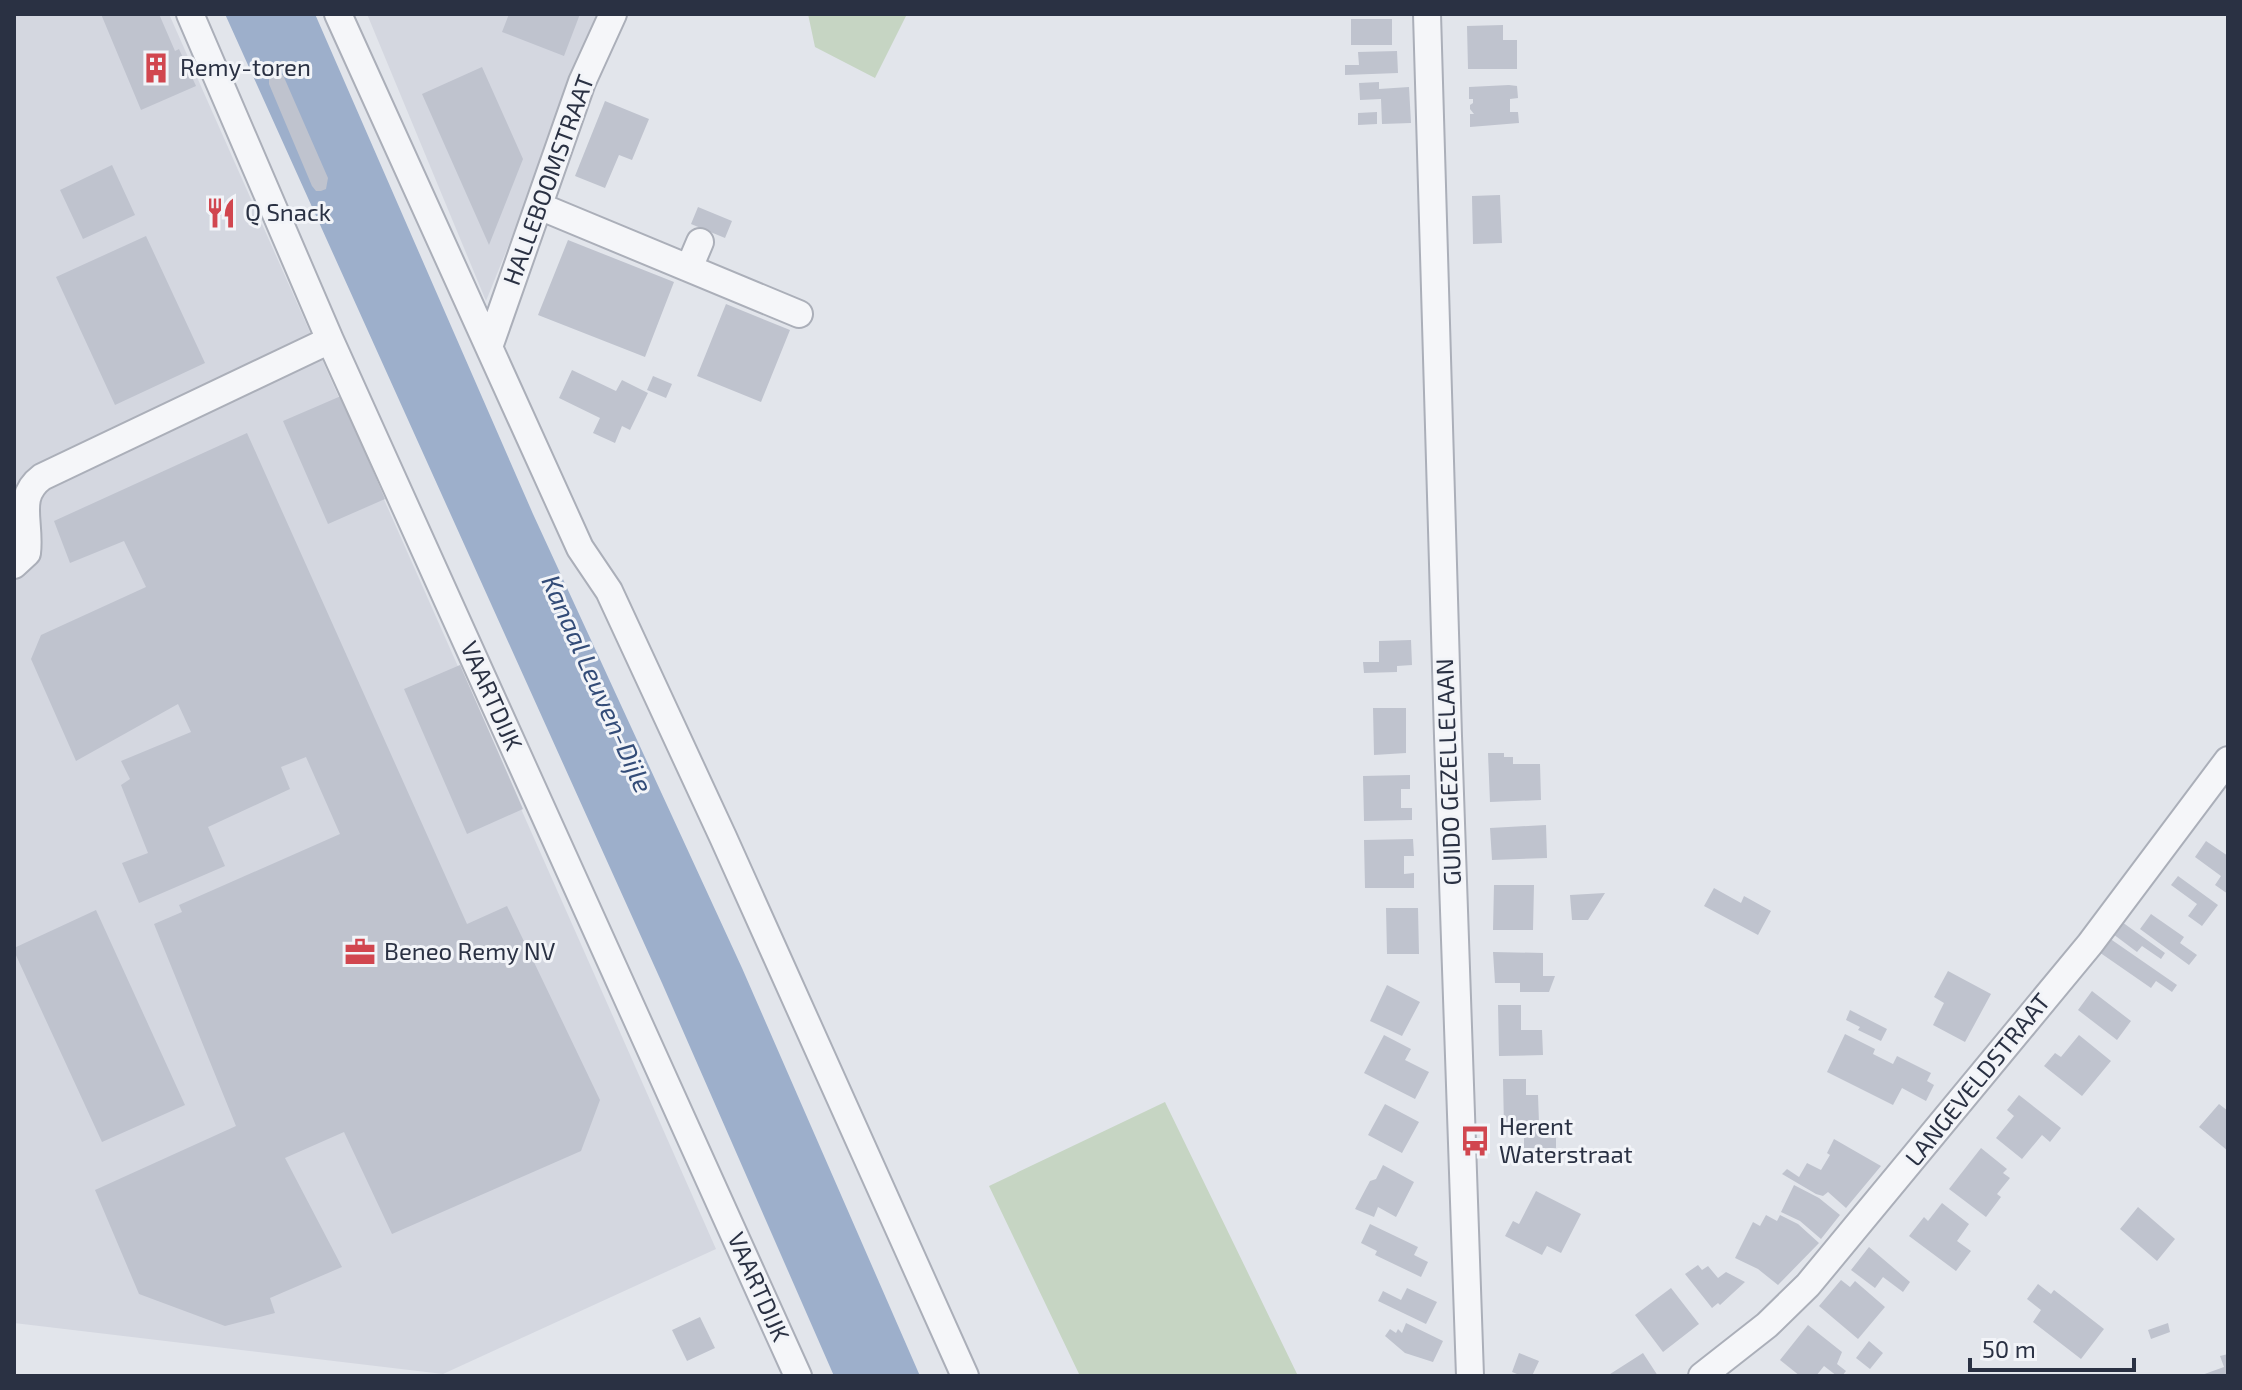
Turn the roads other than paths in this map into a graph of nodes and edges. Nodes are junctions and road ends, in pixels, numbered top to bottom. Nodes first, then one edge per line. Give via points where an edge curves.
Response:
1 (190, 14) edge
2 (338, 14) edge
3 (613, 14) edge
4 (1427, 14) edge
5 (539, 206) junction
6 (700, 242) dead end
7 (689, 268) junction
8 (799, 314) dead end
9 (330, 340) junction
10 (489, 347) junction
11 (14, 565) edge
12 (2228, 760) edge
13 (798, 1376) edge
14 (965, 1376) edge
15 (1470, 1376) edge
16 (1702, 1376) edge

1 - 9 street, VAARTDIJK
2 - 10 street
3 - 5 street, HALLEBOOMSTRAAT via 582,82
4 - 15 street, GUIDO GEZELLELAAN
5 - 7 street
5 - 10 street, HALLEBOOMSTRAAT
6 - 7 street
7 - 8 street
9 - 11 street via 42,477 26,496 30,537 27,553
9 - 13 street, VAARTDIJK
10 - 14 street via 580,548 609,591 723,837
12 - 16 street, LANGEVELDSTRAAT via 2090,944 1808,1285

